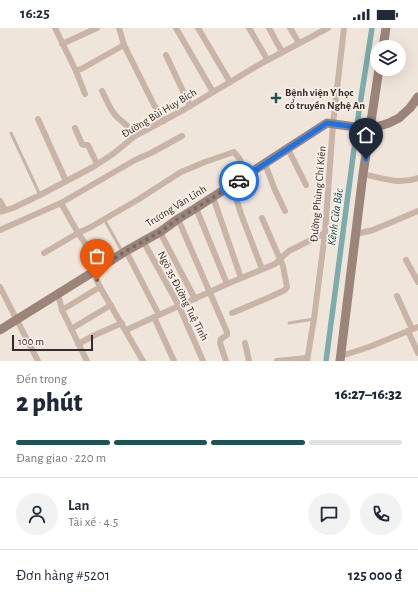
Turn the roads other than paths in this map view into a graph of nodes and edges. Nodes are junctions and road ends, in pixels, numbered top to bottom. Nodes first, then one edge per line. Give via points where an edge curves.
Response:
1 (56, 28) edge
2 (97, 28) edge
3 (119, 28) edge
4 (176, 28) edge
5 (198, 28) edge
6 (249, 28) edge
7 (269, 28) edge
8 (290, 28) edge
9 (328, 28) edge
10 (344, 28) edge
11 (386, 28) edge
12 (317, 30) edge
13 (384, 40) edge
14 (299, 43) junction
15 (62, 44) junction
16 (124, 45) junction
17 (282, 52) junction
18 (166, 55) dead end
19 (268, 60) junction
20 (76, 71) junction
21 (378, 76) edge
22 (230, 82) junction
23 (102, 91) dead end
24 (213, 92) junction
25 (85, 94) dead end
26 (418, 97) edge
27 (190, 106) junction
28 (38, 119) dead end
29 (164, 121) junction
30 (333, 124) junction
31 (75, 128) dead end
32 (368, 129) junction
33 (11, 134) dead end
34 (135, 136) junction
35 (182, 136) dead end
36 (288, 149) junction
37 (97, 164) junction
38 (265, 164) junction
39 (363, 174) junction
40 (248, 175) junction
41 (418, 178) edge
42 (66, 181) junction
43 (232, 185) junction
44 (306, 186) dead end
45 (40, 194) junction
46 (213, 197) junction
47 (0, 201) edge
48 (61, 203) junction
49 (196, 208) junction
50 (2, 211) edge
51 (285, 211) dead end
52 (418, 211) edge
53 (262, 218) dead end
54 (104, 219) junction
55 (178, 219) junction
56 (0, 230) edge
57 (160, 232) junction
58 (78, 233) junction
59 (325, 233) junction
60 (356, 234) junction
61 (143, 241) junction
62 (124, 252) junction
63 (44, 253) dead end
64 (280, 259) junction
65 (406, 260) dead end
66 (102, 266) junction
67 (262, 269) junction
68 (93, 272) junction
69 (242, 278) junction
70 (418, 282) edge
71 (227, 284) junction
72 (0, 287) edge
73 (100, 287) junction
74 (210, 291) junction
75 (2, 294) edge
76 (58, 294) junction
77 (397, 296) dead end
78 (195, 299) junction
79 (111, 306) junction
80 (179, 306) junction
81 (62, 310) junction
82 (232, 313) dead end
83 (157, 316) junction
84 (314, 319) junction
85 (16, 320) junction
86 (122, 323) junction
87 (289, 323) dead end
88 (71, 329) junction
89 (413, 329) edge
90 (0, 330) edge
91 (126, 330) junction
92 (245, 343) dead end
93 (78, 344) junction
94 (418, 354) edge
95 (307, 359) edge
96 (341, 359) edge
97 (38, 361) edge
98 (87, 361) edge
99 (143, 361) edge
100 (174, 361) edge
101 (204, 361) edge
102 (226, 361) edge
103 (249, 361) edge
104 (277, 361) edge

1 - 15 street
2 - 15 street
3 - 16 street
4 - 24 street
5 - 22 street
6 - 19 street
7 - 17 street
8 - 14 street
9 - 12 street, Đường Bùi Huy Bích
10 - 30 street, Đường Phùng Chí Kiên
11 - 13 street
12 - 14 street, Đường Bùi Huy Bích
14 - 17 street, Đường Bùi Huy Bích
15 - 20 street
16 - 20 street
16 - 29 street
17 - 19 street, Đường Bùi Huy Bích
18 - 27 street
19 - 22 street, Đường Bùi Huy Bích
20 - 25 street
21 - 32 street
22 - 24 street, Đường Bùi Huy Bích
23 - 34 street via 114,114
24 - 27 street, Đường Bùi Huy Bích
26 - 32 street via 399,118
27 - 29 street, Đường Bùi Huy Bích
28 - 42 street
29 - 34 street, Đường Bùi Huy Bích
30 - 32 street, Trương Văn Lĩnh
30 - 36 street, Trương Văn Lĩnh via 327,123
30 - 59 street, Đường Phùng Chí Kiên
31 - 37 street via 82,144 88,144
32 - 39 street
33 - 45 lane
34 - 37 street, Đường Bùi Huy Bích
35 - 48 street
36 - 38 street, Trương Văn Lĩnh
36 - 44 street
37 - 42 street, Đường Bùi Huy Bích
38 - 40 street, Trương Văn Lĩnh
38 - 51 street
39 - 41 street via 397,181
39 - 60 street
40 - 43 street, Trương Văn Lĩnh
40 - 54 street via 234,152 181,172
42 - 45 street, Đường Bùi Huy Bích
43 - 46 street, Trương Văn Lĩnh
43 - 67 street via 240,214
45 - 50 street, Đường Bùi Huy Bích
46 - 49 street, Trương Văn Lĩnh
46 - 69 street
47 - 50 street
48 - 56 street
48 - 58 street
49 - 55 street, Trương Văn Lĩnh
49 - 71 street
52 - 60 street via 373,230
53 - 64 street
54 - 58 street
54 - 62 lane
55 - 57 street, Trương Văn Lĩnh
55 - 74 street
57 - 61 street, Trương Văn Lĩnh
57 - 78 street
58 - 63 street
58 - 66 street
59 - 64 street via 289,251
59 - 84 street, Đường Phùng Chí Kiên
60 - 96 street
61 - 62 street, Trương Văn Lĩnh
61 - 80 street, Ngõ 35 Đường Tuệ Tĩnh
62 - 66 street, Trương Văn Lĩnh
62 - 83 street
64 - 67 street
64 - 82 street via 287,282 285,290
65 - 70 street
66 - 68 street, Trương Văn Lĩnh
67 - 69 street
68 - 73 street
68 - 76 street, Trương Văn Lĩnh
69 - 71 street
71 - 74 street
72 - 75 street
73 - 79 street
73 - 81 street
74 - 78 street
74 - 102 street via 227,332 220,343
75 - 85 street
76 - 81 street
76 - 85 street, Trương Văn Lĩnh
77 - 89 street
78 - 80 street
79 - 86 street
79 - 88 street
80 - 83 street
80 - 101 street, Ngõ 35 Đường Tuệ Tĩnh
81 - 88 street
83 - 91 street
83 - 100 street
84 - 87 lane
84 - 95 street, Đường Phùng Chí Kiên
85 - 90 street, Trương Văn Lĩnh
85 - 97 street
86 - 91 street
86 - 93 street
88 - 93 street
89 - 94 street
89 - 96 street
91 - 99 street
92 - 103 street
93 - 98 street
95 - 104 street

